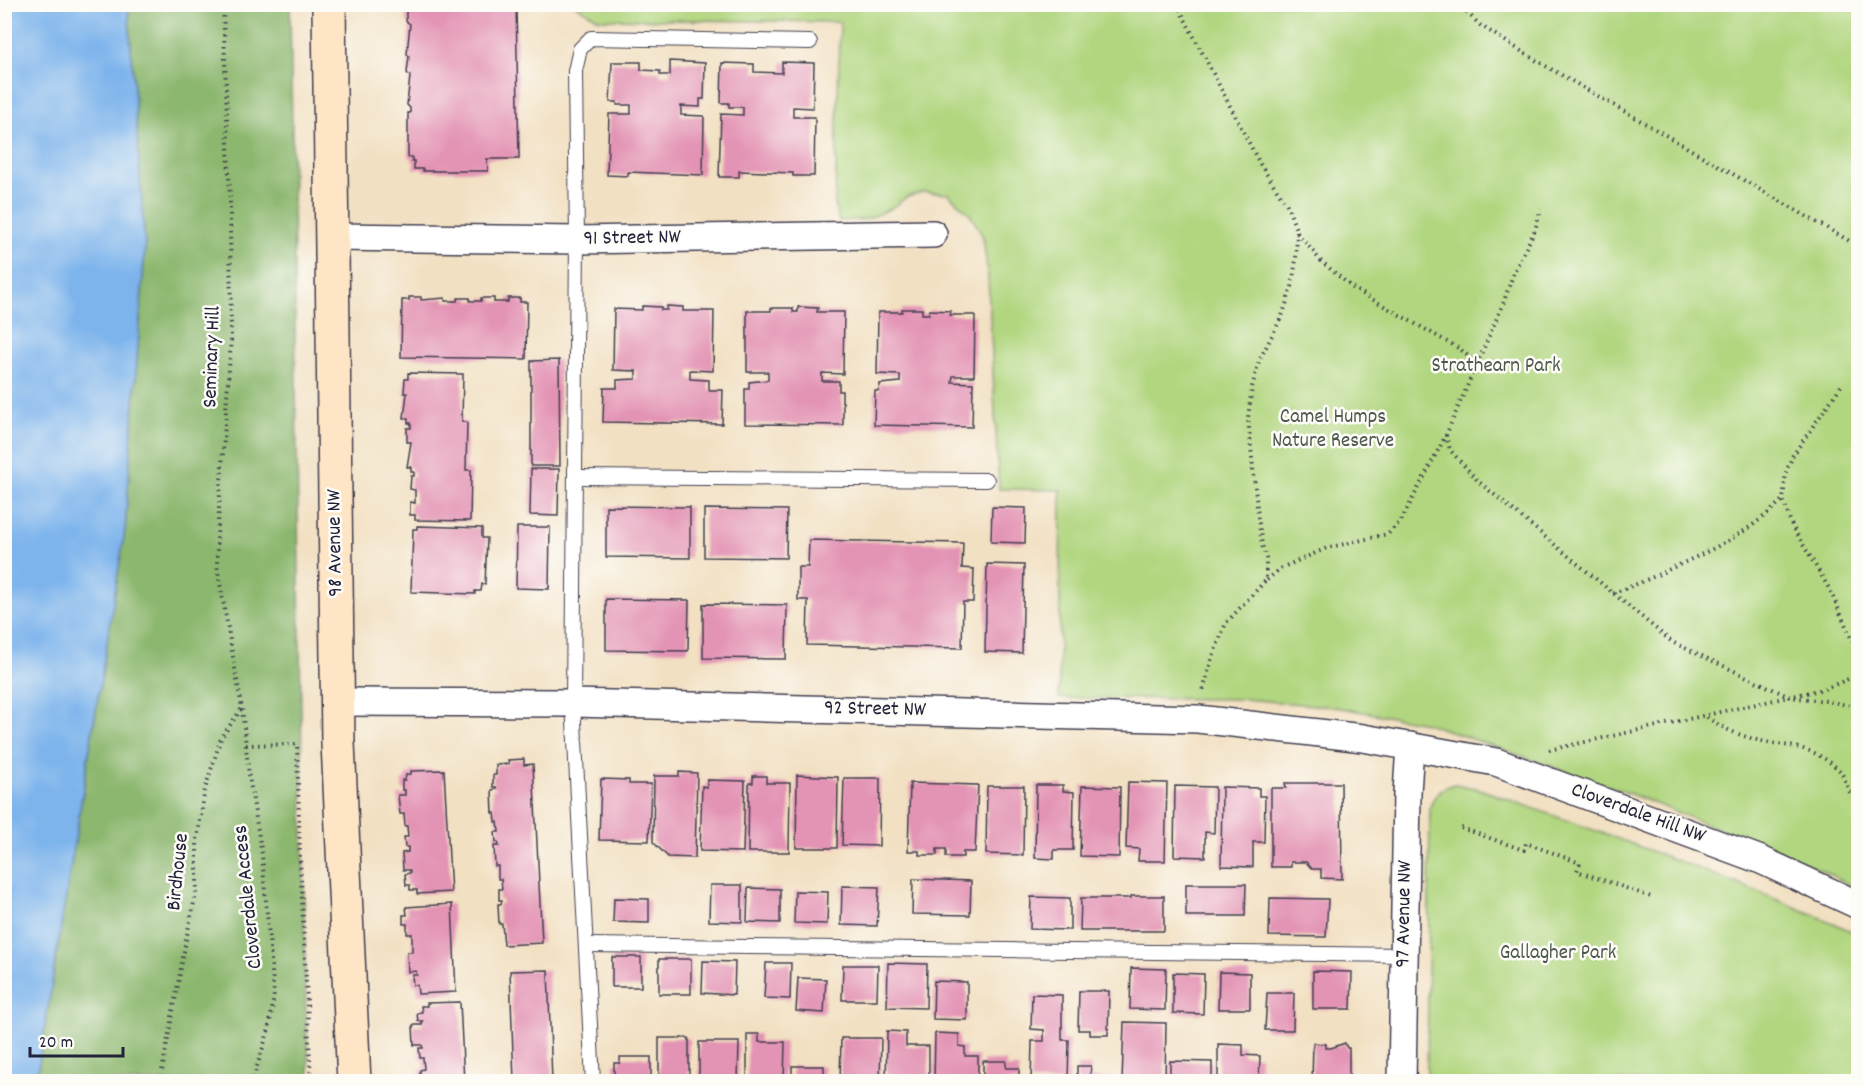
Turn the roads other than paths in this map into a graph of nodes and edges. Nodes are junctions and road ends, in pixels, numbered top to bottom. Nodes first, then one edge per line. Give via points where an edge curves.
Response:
1 (329, 4) edge
2 (810, 42) dead end
3 (933, 234) dead end
4 (332, 237) junction
5 (576, 240) junction
6 (575, 477) junction
7 (987, 480) dead end
8 (338, 702) junction
9 (573, 703) junction
10 (1410, 746) junction
11 (1858, 905) edge
12 (587, 945) junction
13 (1405, 955) junction
14 (354, 1082) edge
15 (593, 1082) edge
16 (1402, 1082) edge

1 - 4 main road, 98 Avenue NW
2 - 5 lane via 591,38 580,49 575,71
3 - 5 street, 91 Street NW
4 - 5 street, 91 Street NW
4 - 8 main road, 98 Avenue NW
5 - 6 lane
6 - 7 lane
6 - 9 lane
8 - 9 street, 92 Street NW
8 - 14 main road, 98 Avenue NW
9 - 10 street, 92 Street NW via 1198,719
9 - 12 lane
10 - 11 street, Cloverdale Hill NW via 1505,765 1761,860
10 - 13 street, 97 Avenue NW
12 - 13 lane
12 - 15 lane
13 - 16 street, 97 Avenue NW

